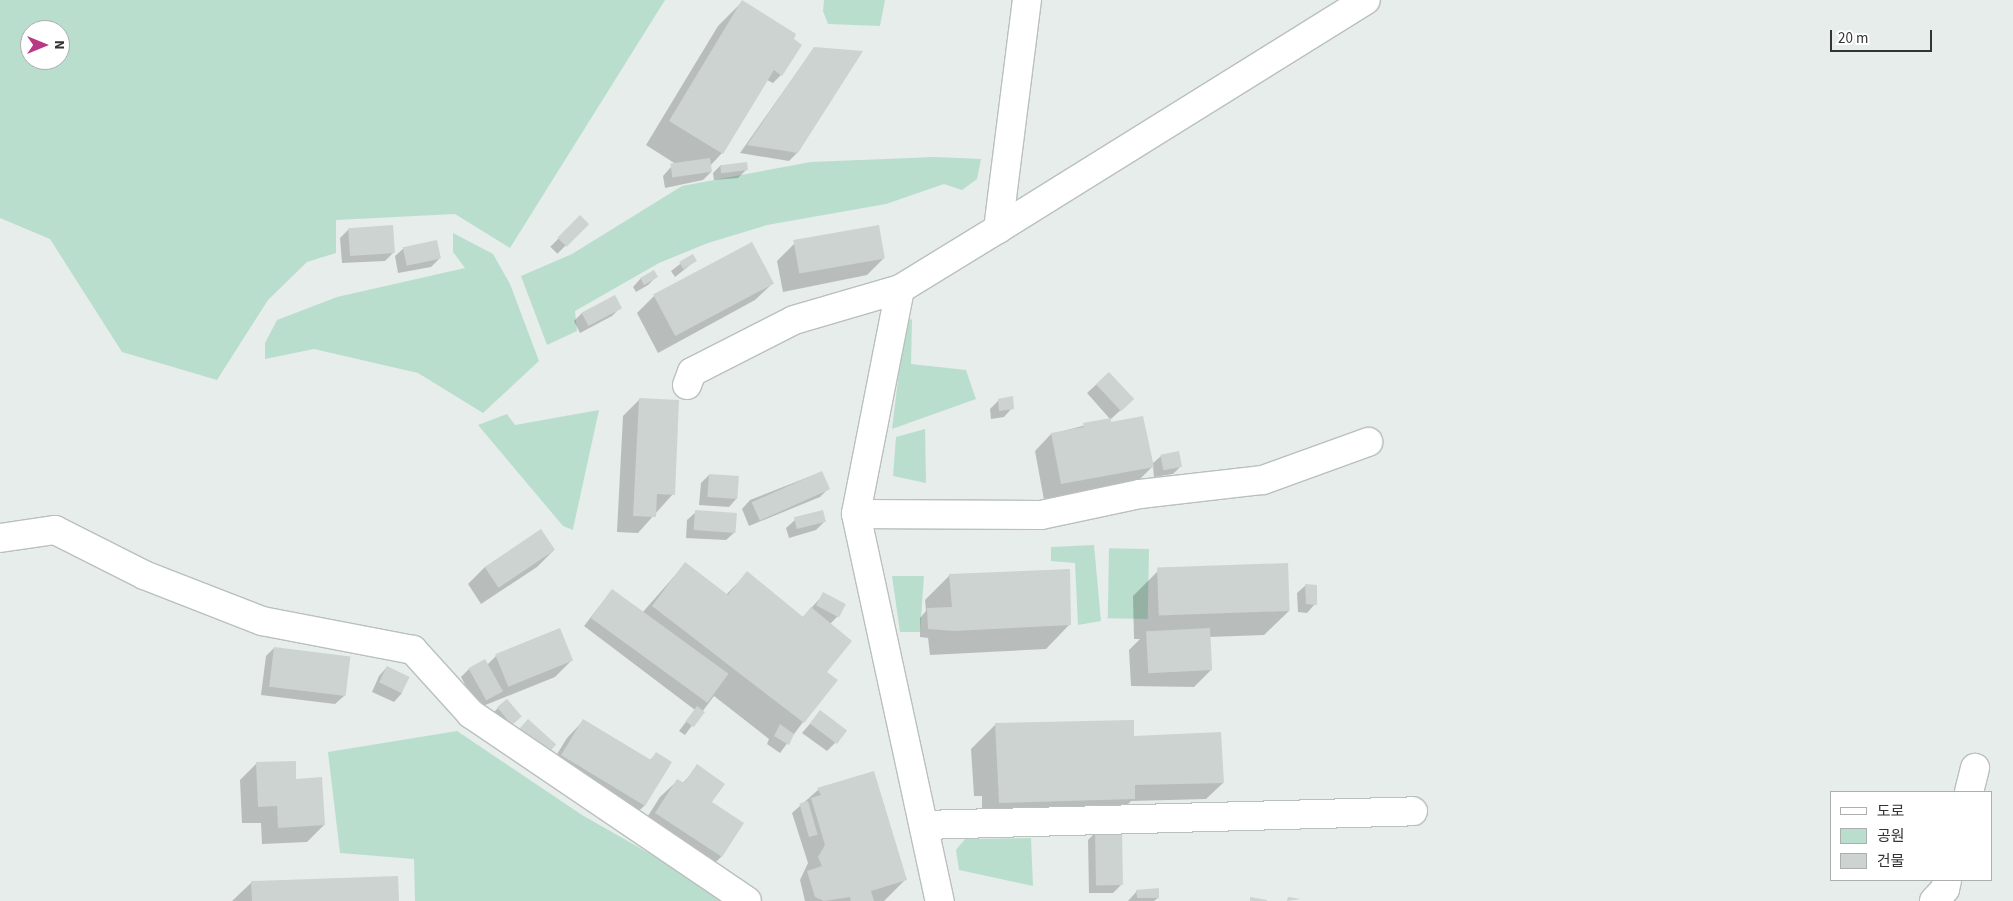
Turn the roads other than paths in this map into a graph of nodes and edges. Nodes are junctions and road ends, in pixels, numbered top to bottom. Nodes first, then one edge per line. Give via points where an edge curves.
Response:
1 (1027, 0) edge
2 (1366, 0) edge
3 (998, 229) junction
4 (900, 289) junction
5 (687, 385) dead end
6 (1368, 442) dead end
7 (856, 514) junction
8 (0, 538) edge
9 (1413, 811) dead end
10 (924, 825) junction
11 (1947, 881) edge
12 (748, 901) edge
13 (940, 901) edge
14 (1934, 901) edge

1 - 3 lane
2 - 3 lane
3 - 4 lane
4 - 5 lane via 794,320 692,372
4 - 7 lane
6 - 7 lane via 1263,480 1140,494 1041,515
7 - 10 lane
8 - 12 lane via 55,530 144,575 262,621 413,650 471,714
9 - 10 lane
10 - 13 lane
11 - 14 lane via 1945,889

